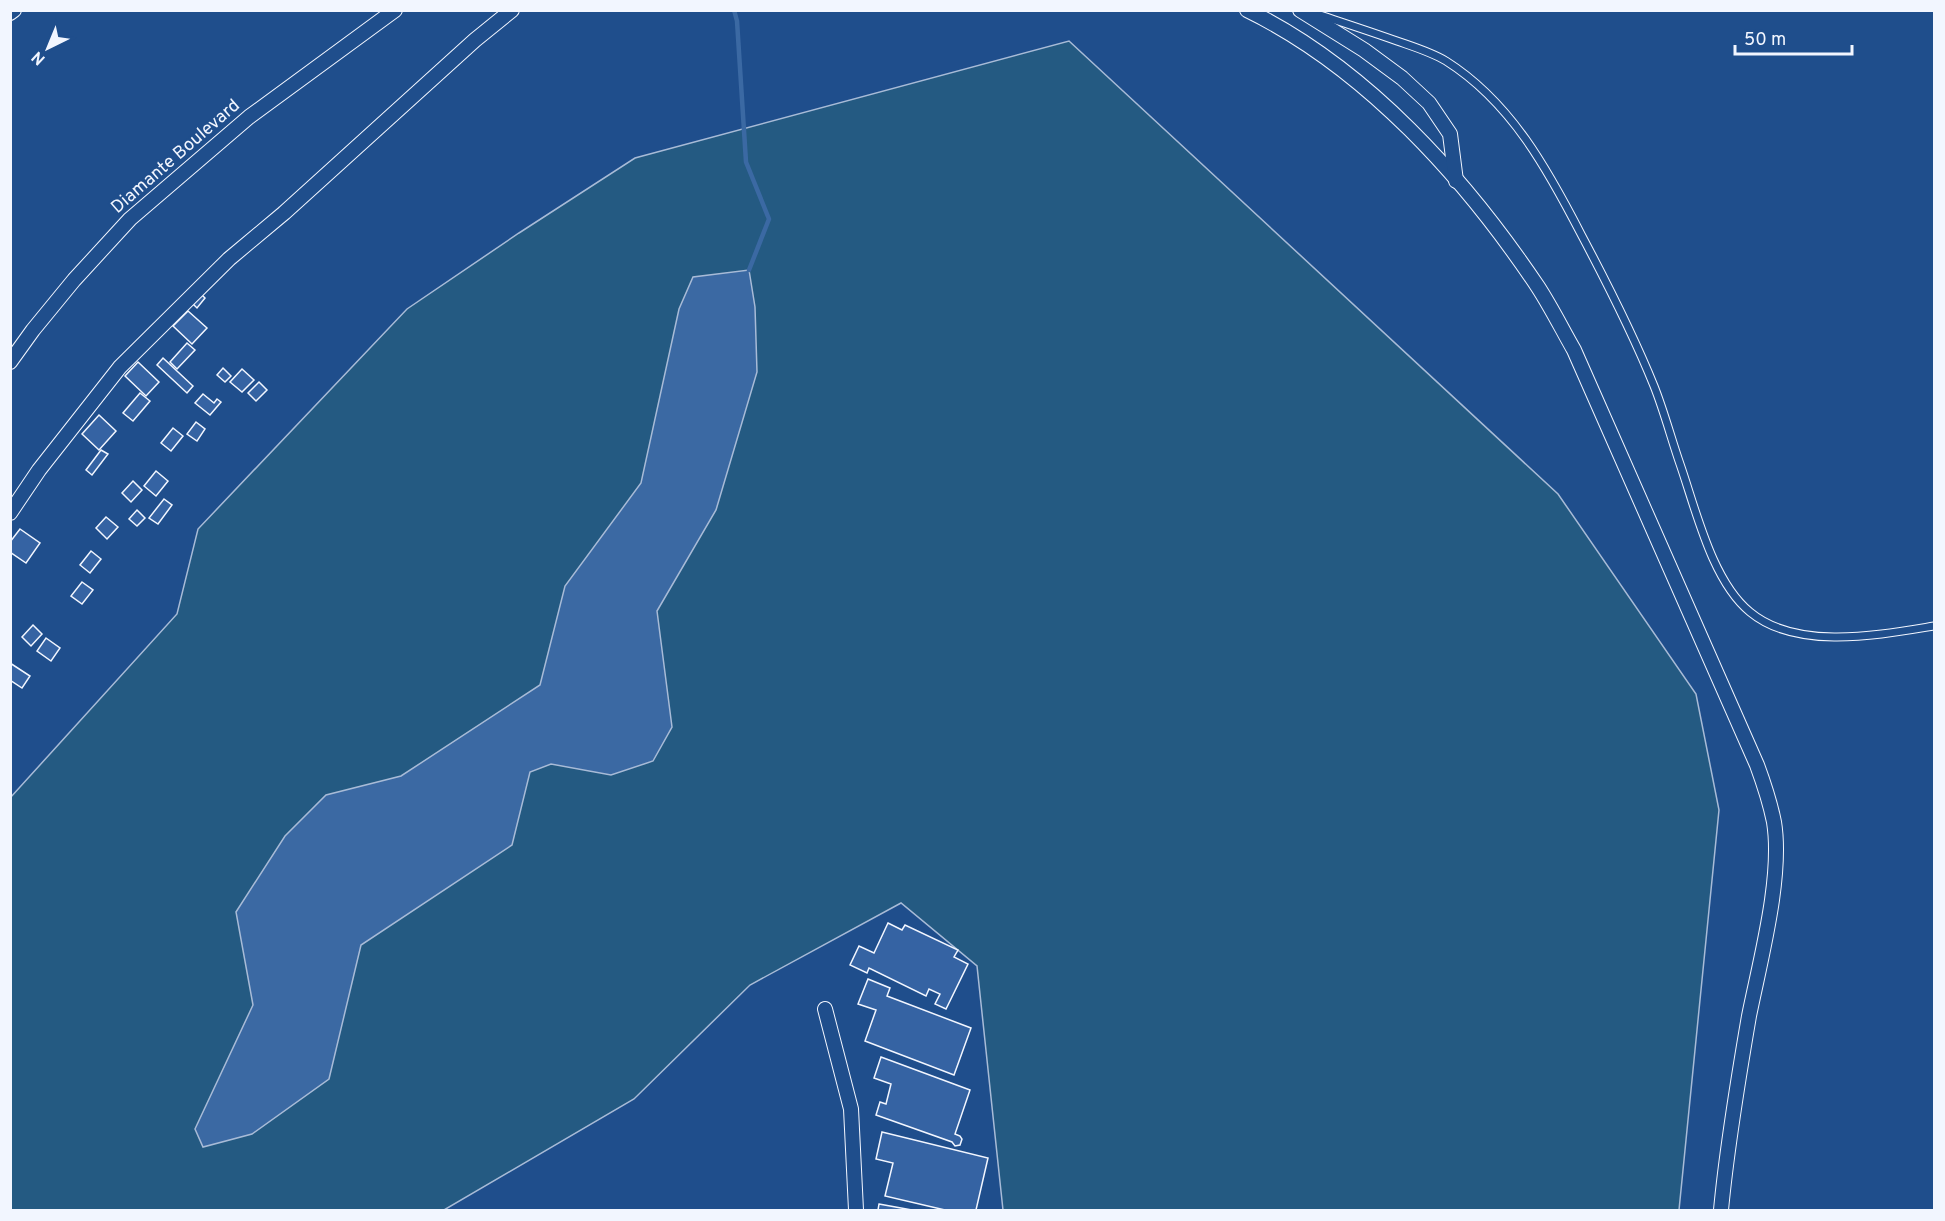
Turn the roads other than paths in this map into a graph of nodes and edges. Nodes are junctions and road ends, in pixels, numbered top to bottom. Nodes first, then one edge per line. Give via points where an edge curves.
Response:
1 (395, 10) edge
2 (512, 10) edge
3 (1247, 10) edge
4 (1300, 10) edge
5 (1305, 10) edge
6 (1456, 181) junction
7 (10, 362) edge
8 (10, 513) edge
9 (1935, 626) edge
10 (825, 1009) dead end
11 (856, 1210) edge
12 (1721, 1210) edge

1 - 7 street, Diamante Boulevard via 249,117 130,219 74,280
2 - 8 street via 229,259 120,367
3 - 6 street via 1280,27 1348,75 1419,139
4 - 6 street via 1364,50 1429,103 1450,134
5 - 9 lane via 1445,61 1488,95 1524,135 1623,316 1655,389 1698,520 1723,580 1750,612 1780,630 1824,636 1874,636
6 - 12 street via 1539,288 1575,350 1768,797 1776,863
10 - 11 street via 851,1109

